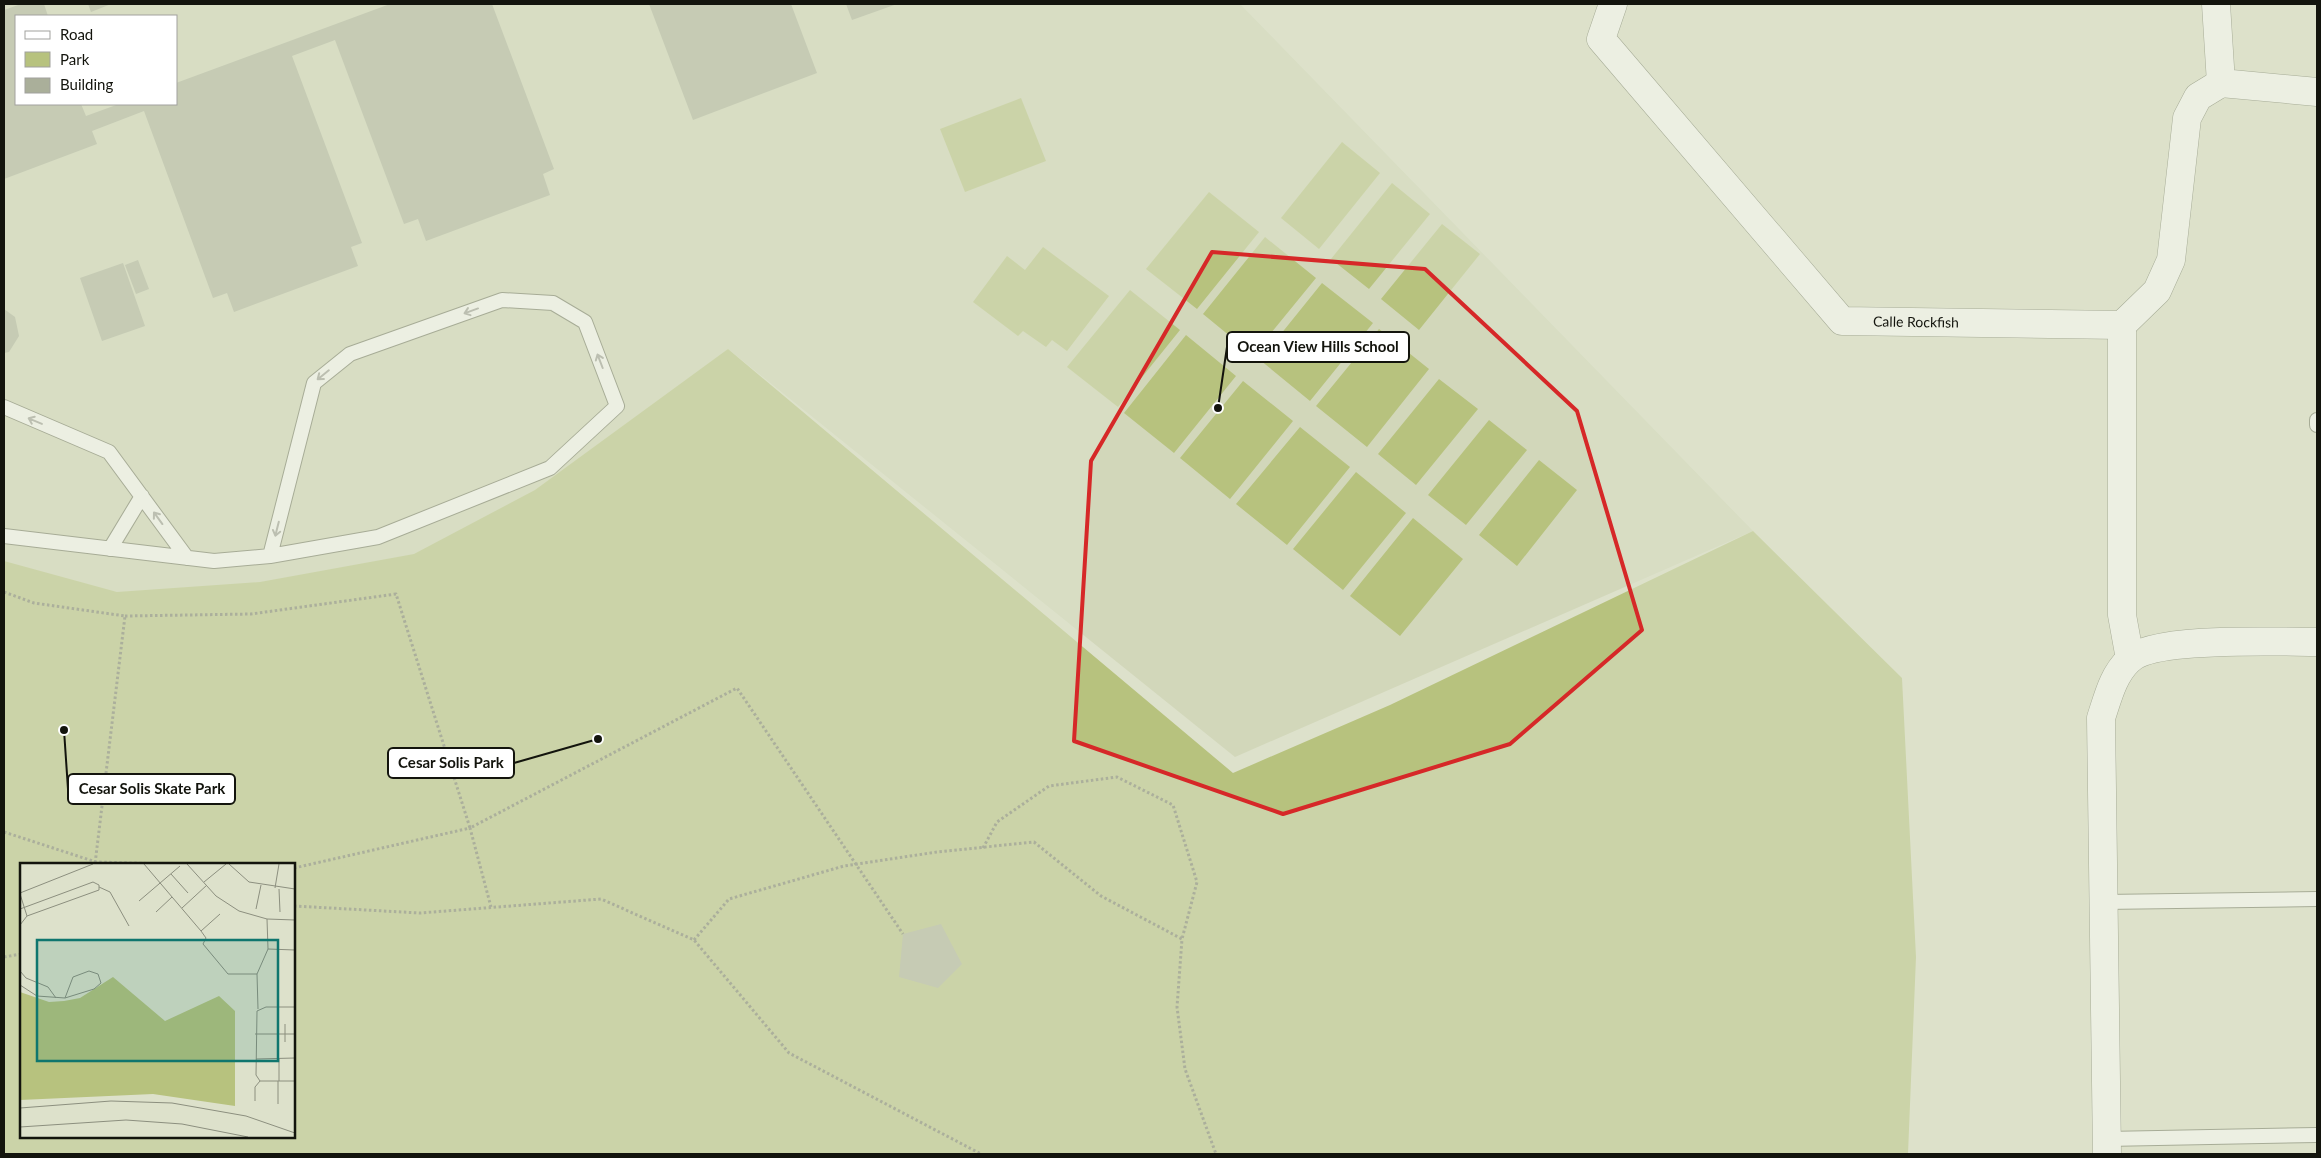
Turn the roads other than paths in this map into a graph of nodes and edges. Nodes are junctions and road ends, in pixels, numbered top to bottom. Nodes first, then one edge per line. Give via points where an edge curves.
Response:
1 (1613, 4) edge
2 (2216, 4) edge
3 (2221, 83) junction
4 (2317, 92) edge
5 (2122, 325) junction
6 (4, 407) edge
7 (2317, 420) edge
8 (2317, 425) edge
9 (142, 496) junction
10 (4, 536) edge
11 (110, 549) junction
12 (270, 556) junction
13 (187, 558) junction
14 (2317, 642) edge
15 (2130, 658) junction
16 (2317, 899) edge
17 (2103, 902) junction
18 (2317, 1135) edge
19 (2106, 1146) edge

1 - 5 street, Calle Rockfish via 1601,39 1842,321
2 - 3 street
3 - 4 street
3 - 5 street via 2198,97 2187,118 2171,260 2156,291
5 - 15 street via 2122,615
9 -> 6 lane via 109,452
7 - 8 lane
9 - 11 lane
13 -> 9 lane
10 - 11 lane
11 - 13 lane
12 -> 12 lane via 378,537 550,468 617,406 585,322 554,303 502,300 350,354 314,383
12 - 13 lane via 214,561
14 - 15 street via 2206,643 2152,648
15 - 17 street via 2114,678 2101,718
16 - 17 lane
17 - 19 street
18 - 19 lane

